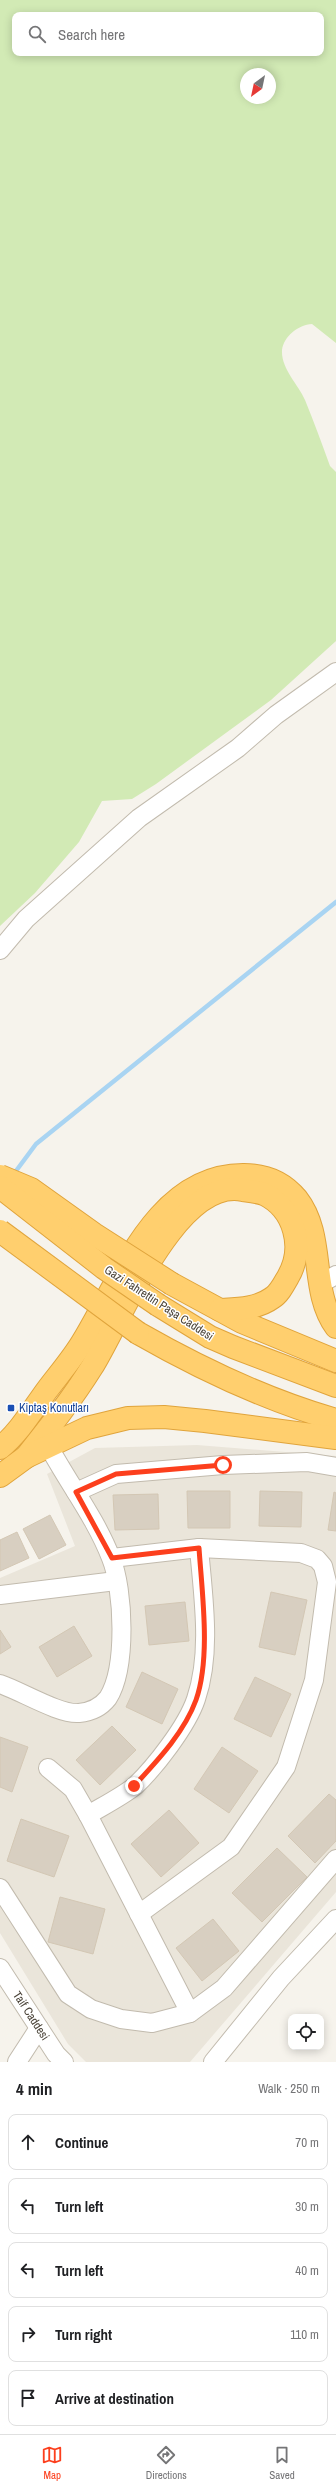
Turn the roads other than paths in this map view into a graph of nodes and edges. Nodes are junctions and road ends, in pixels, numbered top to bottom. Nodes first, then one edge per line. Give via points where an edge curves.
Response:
1 (336, 672) edge
2 (0, 950) edge
3 (0, 1176) edge
4 (0, 1187) edge
5 (0, 1232) edge
6 (328, 1279) edge
7 (220, 1310) junction
8 (336, 1327) edge
9 (336, 1361) edge
10 (336, 1386) edge
11 (336, 1420) edge
12 (336, 1438) edge
13 (49, 1447) junction
14 (0, 1448) edge
15 (26, 1457) junction
16 (336, 1467) edge
17 (0, 1476) edge
18 (76, 1492) junction
19 (199, 1548) junction
20 (112, 1558) junction
21 (116, 1581) junction
22 (0, 1595) edge
23 (0, 1684) edge
24 (48, 1768) dead end
25 (88, 1815) junction
26 (336, 1859) edge
27 (0, 1888) edge
28 (139, 1914) junction
29 (336, 1919) edge
30 (0, 1968) edge
31 (190, 2013) junction
32 (39, 2028) junction
33 (17, 2062) edge
34 (64, 2062) edge
35 (213, 2062) edge

1 - 2 street via 238,748 139,818 26,919
3 - 7 highway, bridge via 31,1189 94,1234 172,1284
4 - 10 highway, Gazi Fahrettin Paşa Caddesi, bridge via 104,1268 210,1337
5 - 11 highway, bridge via 138,1333 225,1379
6 - 8 highway via 326,1313
6 - 14 highway via 313,1233 297,1199 277,1182 260,1175 232,1175 196,1185 171,1204 138,1245 83,1342 25,1420
7 - 9 highway via 242,1322
7 - 15 highway via 241,1309 272,1298 291,1272 296,1256 296,1232 282,1208 264,1194 240,1189 222,1192 186,1213 154,1252 92,1366 66,1406
12 - 13 highway via 198,1420 164,1417 128,1418 87,1428
13 - 15 highway
13 - 18 street
15 - 17 highway
16 - 18 street via 307,1462 223,1465 116,1474
18 - 20 street
19 - 20 street
19 - 25 street via 205,1627 196,1700 159,1759 134,1786
19 - 28 street via 301,1553 313,1557 323,1566 327,1582 314,1680 286,1767 231,1847
20 - 21 street
21 - 22 street
21 - 23 street via 121,1602 120,1659 112,1689 99,1707 89,1712 67,1712
24 - 25 street via 73,1789
25 - 28 street
26 - 31 street via 224,1988
27 - 31 street via 68,1994 91,2009 121,2019 152,2023
28 - 31 street
29 - 35 street via 281,1978
30 - 32 street, Taif Caddesi
32 - 33 street
32 - 34 street, Taif Caddesi

